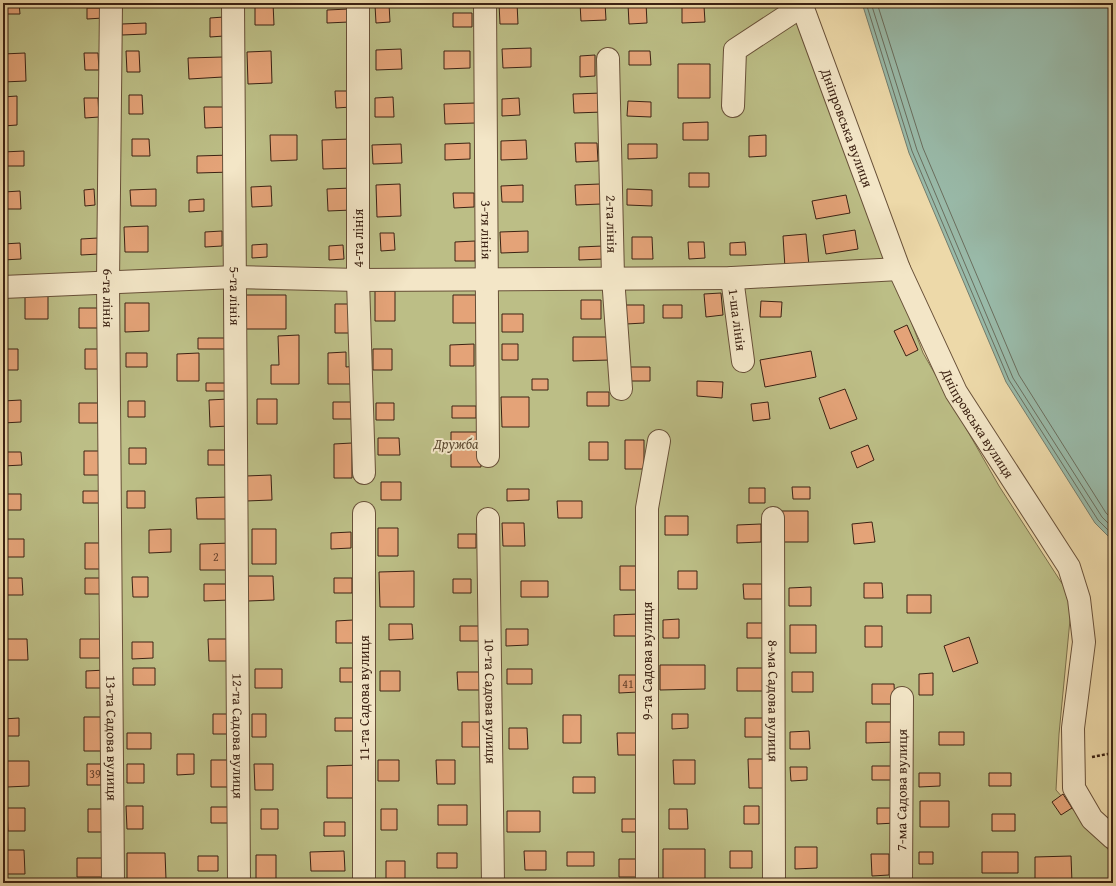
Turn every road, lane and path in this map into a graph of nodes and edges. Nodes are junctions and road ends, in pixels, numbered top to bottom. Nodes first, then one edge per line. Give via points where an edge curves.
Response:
1 (111, 3) edge
2 (233, 3) edge
3 (358, 3) edge
4 (485, 3) edge
5 (801, 4) edge
6 (608, 59) dead end
7 (733, 106) dead end
8 (899, 269) junction
9 (235, 277) junction
10 (613, 277) junction
11 (732, 278) junction
12 (358, 280) junction
13 (487, 280) junction
14 (108, 282) junction
15 (3, 287) edge
16 (743, 361) dead end
17 (621, 389) dead end
18 (659, 441) dead end
19 (488, 456) dead end
20 (364, 473) dead end
21 (364, 513) dead end
22 (773, 518) dead end
23 (488, 519) dead end
24 (237, 589) joint
25 (111, 593) joint
26 (902, 698) dead end
27 (1113, 838) edge
28 (113, 883) edge
29 (239, 883) edge
30 (364, 883) edge
31 (493, 883) edge
32 (647, 883) edge
33 (774, 883) edge
34 (901, 883) edge

1 - 14 street, 6-та лінія
2 - 9 street, 5-та лінія
3 - 12 street, 4-та лінія
4 - 13 street, 3-тя лінія
5 - 7 street via 735,50
5 - 8 street, Дніпровська вулиця
6 - 10 street, 2-га лінія
8 - 11 street
8 - 27 street, Дніпровська вулиця via 956,392 1069,567 1079,599 1084,642 1073,728 1074,788 1092,819
9 - 12 street
9 - 14 street
9 - 24 street, 5-та лінія
10 - 11 street
10 - 13 street
10 - 17 street, 2-га лінія
11 - 16 street, 1-ша лінія
12 - 13 street
12 - 20 street, 4-та лінія
13 - 19 street, 3-тя лінія
14 - 15 street
14 - 25 street, 6-та лінія
18 - 32 street, 9-та Садова вулиця via 647,508
21 - 30 street, 11-та Садова вулиця
22 - 33 street, 8-ма Садова вулиця
23 - 31 street, 10-та Садова вулиця
24 - 29 street, 12-та Садова вулиця
25 - 28 street, 13-та Садова вулиця
26 - 34 street, 7-ма Садова вулиця

